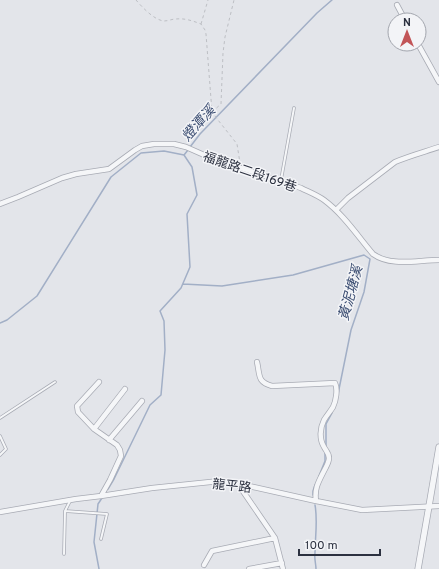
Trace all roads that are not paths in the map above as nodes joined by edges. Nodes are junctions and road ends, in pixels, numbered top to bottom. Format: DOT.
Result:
graph roads {
  1 [pos="397,5"];
  2 [pos="401,12"];
  3 [pos="422,52"];
  4 [pos="439,82"];
  5 [pos="294,108"];
  6 [pos="439,147"];
  7 [pos="281,181"];
  8 [pos="0,204"];
  9 [pos="336,210"];
  10 [pos="439,260"];
  11 [pos="257,362"];
  12 [pos="55,382"];
  13 [pos="98,382"];
  14 [pos="125,389"];
  15 [pos="142,401"];
  16 [pos="0,418"];
  17 [pos="94,429"];
  18 [pos="0,436"];
  19 [pos="109,440"];
  20 [pos="439,447"];
  21 [pos="0,455"];
  22 [pos="238,484"];
  23 [pos="101,496"];
  24 [pos="70,500"];
  25 [pos="316,501"];
  26 [pos="429,506"];
  27 [pos="439,506"];
  28 [pos="65,511"];
  29 [pos="0,512"];
  30 [pos="275,538"];
  31 [pos="102,539"];
  32 [pos="64,554"];
  33 [pos="282,564"];
  34 [pos="204,565"];
  35 [pos="249,569"];
  36 [pos="283,569"];
  37 [pos="418,569"];
  1 -- 2 [label="street"];
  3 -- 4 [label="street"];
  5 -- 7 [label="lane"];
  6 -- 9 [label="street"];
  7 -- 8 [label="street, 福龍路二段169巷"];
  7 -- 9 [label="street, 福龍路二段169巷"];
  9 -- 10 [label="street, 福龍路二段169巷"];
  11 -- 25 [label="street"];
  12 -- 16 [label="lane"];
  13 -- 17 [label="street"];
  14 -- 17 [label="street"];
  15 -- 19 [label="street"];
  17 -- 19 [label="street"];
  18 -- 21 [label="lane"];
  19 -- 23 [label="street"];
  20 -- 26 [label="street"];
  22 -- 23 [label="street, 龍平路"];
  22 -- 25 [label="street, 龍平路"];
  22 -- 30 [label="street"];
  23 -- 24 [label="street, 龍平路"];
  24 -- 28 [label="lane"];
  24 -- 29 [label="street, 龍平路"];
  25 -- 26 [label="street, 龍平路"];
  26 -- 27 [label="street, 龍平路"];
  26 -- 37 [label="street"];
  28 -- 31 [label="lane"];
  28 -- 32 [label="lane"];
  30 -- 33 [label="street"];
  30 -- 34 [label="street"];
  33 -- 35 [label="street"];
  33 -- 36 [label="street"];
}
